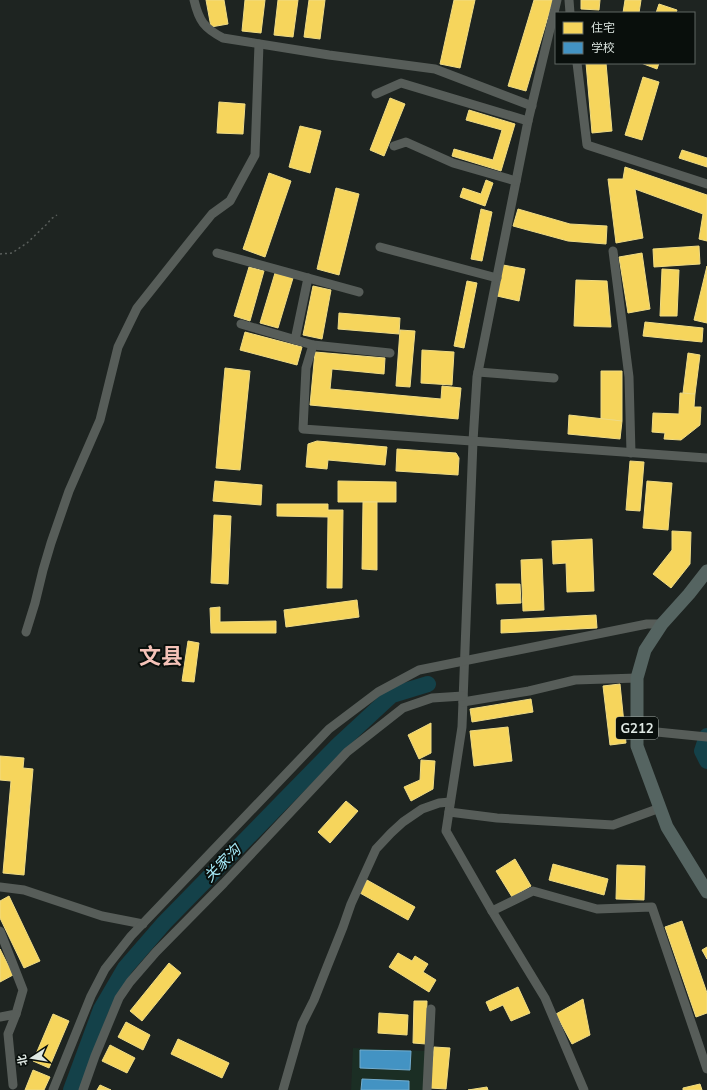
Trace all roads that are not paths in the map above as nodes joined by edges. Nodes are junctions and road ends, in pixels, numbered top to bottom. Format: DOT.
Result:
graph roads {
  1 [pos="194,0"];
  2 [pos="557,0"];
  3 [pos="569,0"];
  4 [pos="570,12"];
  5 [pos="259,44"];
  6 [pos="577,64"];
  7 [pos="376,94"];
  8 [pos="532,106"];
  9 [pos="528,121"];
  10 [pos="394,146"];
  11 [pos="516,180"];
  12 [pos="707,184"];
  13 [pos="380,247"];
  14 [pos="613,250"];
  15 [pos="217,253"];
  16 [pos="308,278"];
  17 [pos="497,278"];
  18 [pos="359,292"];
  19 [pos="241,324"];
  20 [pos="295,340"];
  21 [pos="313,345"];
  22 [pos="390,353"];
  23 [pos="478,372"];
  24 [pos="554,378"];
  25 [pos="473,441"];
  26 [pos="631,453"];
  27 [pos="707,458"];
  28 [pos="707,571"];
  29 [pos="662,624"];
  30 [pos="26,632"];
  31 [pos="464,660"];
  32 [pos="636,678"];
  33 [pos="463,699"];
  34 [pos="642,731"];
  35 [pos="707,737"];
  36 [pos="450,802"];
  37 [pos="660,808"];
  38 [pos="449,812"];
  39 [pos="0,887"];
  40 [pos="707,892"];
  41 [pos="492,911"];
  42 [pos="143,924"];
  43 [pos="0,931"];
  44 [pos="431,1009"];
  45 [pos="16,1014"];
  46 [pos="0,1017"];
  47 [pos="707,1069"];
  48 [pos="13,1084"];
  49 [pos="53,1090"];
  50 [pos="83,1090"];
  51 [pos="283,1090"];
  52 [pos="427,1090"];
  53 [pos="583,1090"];
  1 -- 5 [label="street"];
  2 -- 8 [label="street"];
  3 -- 4 [label="street"];
  5 -- 8 [label="street"];
  5 -- 30 [label="street"];
  6 -- 12 [label="street"];
  7 -- 9 [label="street"];
  8 -- 9 [label="street"];
  9 -- 11 [label="street"];
  10 -- 11 [label="street"];
  11 -- 17 [label="street"];
  13 -- 17 [label="street"];
  14 -- 26 [label="street"];
  15 -- 16 [label="street"];
  16 -- 18 [label="street"];
  16 -- 20 [label="street"];
  17 -- 23 [label="street"];
  19 -- 20 [label="street"];
  20 -- 21 [label="street"];
  21 -- 22 [label="street"];
  21 -- 25 [label="street"];
  23 -- 24 [label="street"];
  23 -- 25 [label="street"];
  25 -- 26 [label="street"];
  25 -- 31 [label="street"];
  26 -- 27 [label="street"];
  28 -- 29 [label="highway, G212"];
  29 -- 31 [label="street"];
  29 -- 32 [label="highway, G212"];
  31 -- 33 [label="street"];
  31 -- 42 [label="street"];
  32 -- 33 [label="street"];
  32 -- 34 [label="highway, G212"];
  33 -- 36 [label="street"];
  33 -- 50 [label="street"];
  34 -- 35 [label="street"];
  34 -- 37 [label="highway, G212"];
  36 -- 38 [label="street"];
  36 -- 51 [label="street"];
  37 -- 38 [label="street"];
  37 -- 40 [label="highway, G212"];
  38 -- 41 [label="street"];
  39 -- 42 [label="street"];
  41 -- 47 [label="street"];
  41 -- 53 [label="street"];
  42 -- 49 [label="street"];
  43 -- 45 [label="street"];
  44 -- 52 [label="street"];
  45 -- 46 [label="street"];
  45 -- 48 [label="street"];
}
